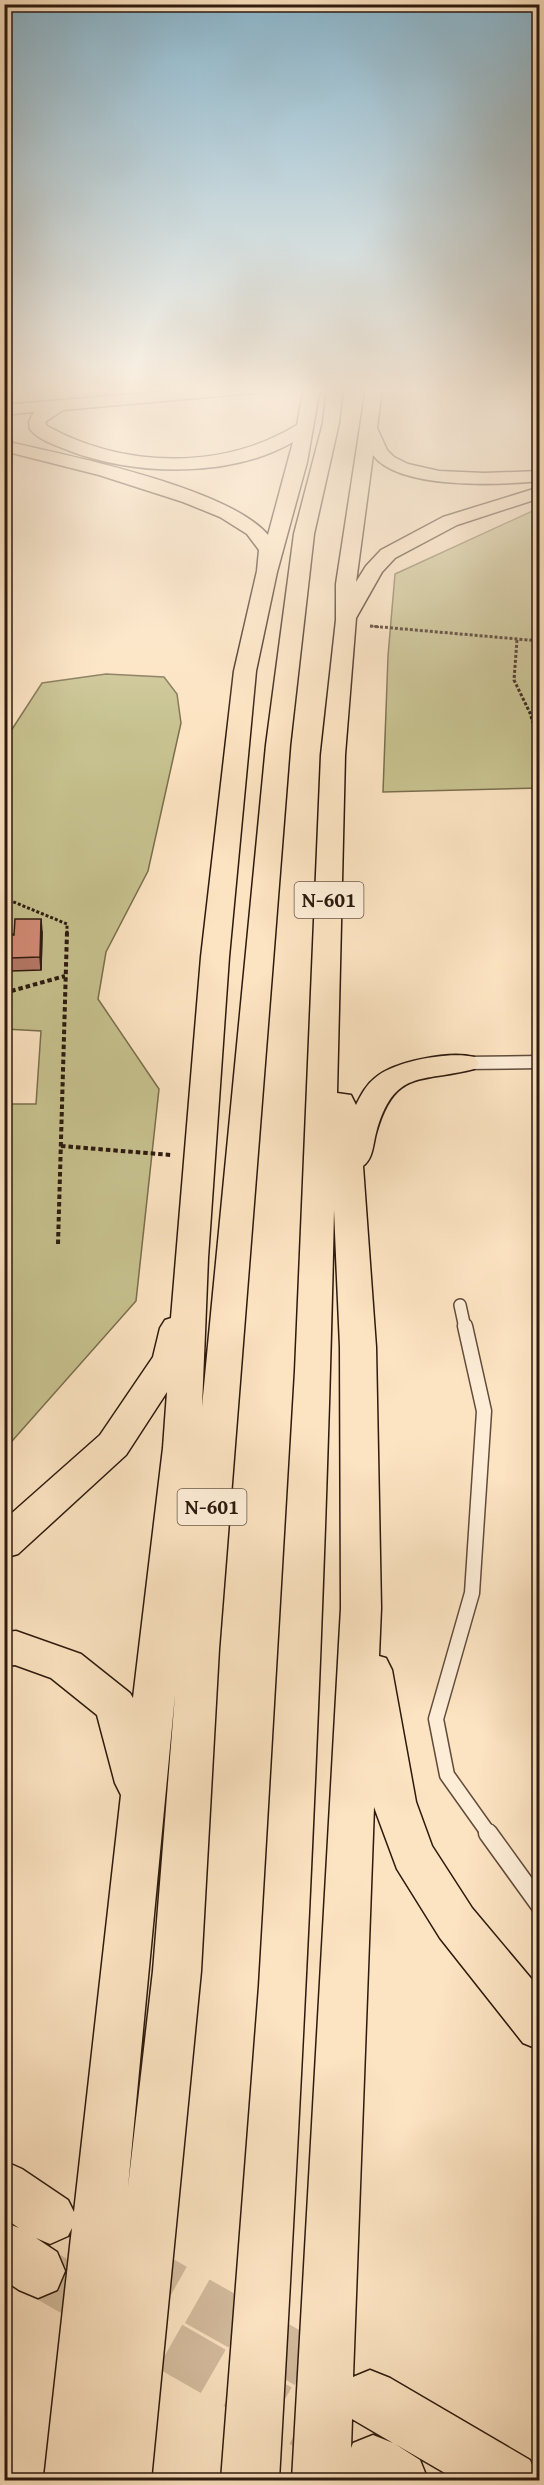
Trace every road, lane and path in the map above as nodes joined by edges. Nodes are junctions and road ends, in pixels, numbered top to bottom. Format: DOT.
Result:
graph roads {
  1 [pos="204,504"];
  2 [pos="286,504"];
  3 [pos="311,504"];
  4 [pos="358,504"];
  5 [pos="502,504"];
  6 [pos="304,534"];
  7 [pos="267,572"];
  8 [pos="346,622"];
  9 [pos="517,640"];
  10 [pos="540,641"];
  11 [pos="240,735"];
  12 [pos="540,777"];
  13 [pos="4,898"];
  14 [pos="65,976"];
  15 [pos="4,993"];
  16 [pos="325,1044"];
  17 [pos="540,1062"];
  18 [pos="464,1063"];
  19 [pos="61,1146"];
  20 [pos="199,1158"];
  21 [pos="349,1181"];
  22 [pos="58,1244"];
  23 [pos="191,1258"];
  24 [pos="460,1305"];
  25 [pos="4,1543"];
  26 [pos="361,1608"];
  27 [pos="4,1649"];
  28 [pos="141,1801"];
  29 [pos="540,1905"];
  30 [pos="540,2026"];
  31 [pos="4,2187"];
  32 [pos="50,2218"];
  33 [pos="370,2398"];
  34 [pos="72,2481"];
  35 [pos="122,2481"];
  36 [pos="250,2481"];
  37 [pos="321,2481"];
  38 [pos="510,2481"];
  1 -- 7 [label="highway"];
  2 -- 7 [label="highway"];
  3 -- 6 [label="highway, N-601"];
  4 -- 8 [label="highway, N-601"];
  5 -- 8 [label="highway"];
  6 -- 11 [label="highway"];
  6 -- 35 [label="highway, N-601"];
  7 -- 11 [label="highway"];
  8 -- 9 [label="path"];
  8 -- 16 [label="highway, N-601"];
  9 -- 10 [label="path"];
  9 -- 12 [label="path"];
  11 -- 20 [label="highway"];
  13 -- 14 [label="path"];
  14 -- 15 [label="path"];
  14 -- 19 [label="path"];
  16 -- 21 [label="highway"];
  16 -- 36 [label="highway, N-601"];
  17 -- 18 [label="street"];
  18 -- 21 [label="highway"];
  19 -- 20 [label="path"];
  19 -- 22 [label="path"];
  20 -- 23 [label="highway"];
  21 -- 26 [label="highway"];
  23 -- 25 [label="highway"];
  23 -- 28 [label="highway"];
  24 -- 29 [label="lane"];
  26 -- 30 [label="highway"];
  26 -- 37 [label="highway"];
  27 -- 28 [label="highway"];
  28 -- 34 [label="highway"];
  31 -- 32 [label="highway"];
  33 -- 38 [label="highway"];
}
